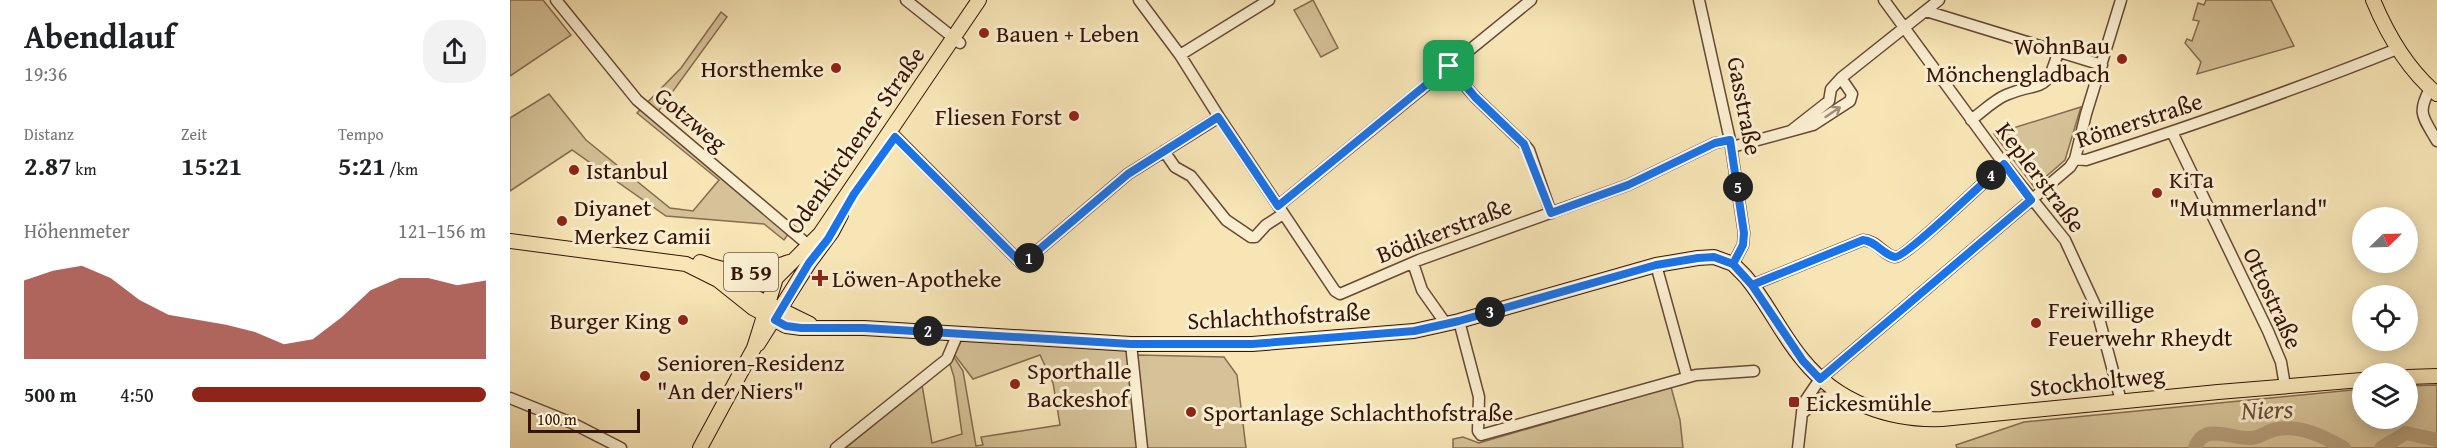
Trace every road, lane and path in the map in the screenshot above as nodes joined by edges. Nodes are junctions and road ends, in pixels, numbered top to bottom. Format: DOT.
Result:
graph roads {
  1 [pos="556,0"];
  2 [pos="906,0"];
  3 [pos="979,0"];
  4 [pos="988,0"];
  5 [pos="1139,0"];
  6 [pos="1269,0"];
  7 [pos="1531,0"];
  8 [pos="1699,0"];
  9 [pos="1884,0"];
  10 [pos="1939,0"];
  11 [pos="2121,0"];
  12 [pos="2373,0"];
  13 [pos="1926,11"];
  14 [pos="1904,27"];
  15 [pos="957,40"];
  16 [pos="2397,49"];
  17 [pos="2058,52"];
  18 [pos="1180,55"];
  19 [pos="2102,65"];
  20 [pos="1449,66"];
  21 [pos="1841,78"];
  22 [pos="2434,92"];
  23 [pos="1218,117"];
  24 [pos="1971,120"];
  25 [pos="1792,130"];
  26 [pos="2172,132"];
  27 [pos="892,134"];
  28 [pos="2437,141"];
  29 [pos="1731,144"];
  30 [pos="1164,151"];
  31 [pos="2075,159"];
  32 [pos="2004,164"];
  33 [pos="2031,200"];
  34 [pos="1280,210"];
  35 [pos="1551,213"];
  36 [pos="510,232"];
  37 [pos="510,241"];
  38 [pos="814,249"];
  39 [pos="796,259"];
  40 [pos="1413,263"];
  41 [pos="705,264"];
  42 [pos="1733,264"];
  43 [pos="1656,265"];
  44 [pos="1752,285"];
  45 [pos="772,312"];
  46 [pos="1452,322"];
  47 [pos="958,333"];
  48 [pos="1131,344"];
  49 [pos="1754,371"];
  50 [pos="2437,376"];
  51 [pos="1687,377"];
  52 [pos="2418,377"];
  53 [pos="1820,379"];
  54 [pos="2352,381"];
  55 [pos="2285,386"];
  56 [pos="1841,395"];
  57 [pos="510,398"];
  58 [pos="2121,401"];
  59 [pos="1802,414"];
  60 [pos="621,448"];
  61 [pos="700,448"];
  62 [pos="836,448"];
  63 [pos="1142,448"];
  64 [pos="1798,448"];
  1 -- 38 [label="street, Gotzweg"];
  2 -- 15 [label="street"];
  3 -- 15 [label="main road, Odenkirchener Straße / B 59"];
  4 -- 15 [label="main road, Odenkirchener Straße / B 59"];
  5 -- 18 [label="street"];
  6 -- 18 [label="street"];
  7 -- 20 [label="street"];
  8 -- 29 [label="street, Gasstraße"];
  9 -- 14 [label="street, Keplerstraße"];
  10 -- 13 [label="street"];
  11 -- 19 [label="street"];
  12 -- 16 [label="main road"];
  13 -- 14 [label="street"];
  13 -- 17 [label="street"];
  14 -- 21 [label="street"];
  14 -- 24 [label="street, Keplerstraße"];
  15 -- 27 [label="main road, Odenkirchener Straße / B 59"];
  16 -- 22 [label="main road"];
  16 -- 26 [label="street, Römerstraße"];
  17 -- 19 [label="street"];
  17 -- 24 [label="street"];
  18 -- 23 [label="street"];
  19 -- 31 [label="street"];
  20 -- 34 [label="street"];
  20 -- 35 [label="street"];
  21 -- 25 [label="street"];
  25 -- 21 [label="street, Bödikerstraße, one-way"];
  22 -- 28 [label="street"];
  23 -- 30 [label="street"];
  23 -- 34 [label="street"];
  24 -- 32 [label="street, Keplerstraße"];
  25 -- 29 [label="street, Bödikerstraße"];
  26 -- 31 [label="street, Römerstraße"];
  26 -- 55 [label="street, Ottostraße"];
  27 -- 30 [label="street"];
  27 -- 38 [label="main road, Odenkirchener Straße / B 59"];
  29 -- 35 [label="street, Bödikerstraße"];
  29 -- 42 [label="street, Gasstraße"];
  30 -- 34 [label="street"];
  31 -- 33 [label="street, Römerstraße"];
  32 -- 33 [label="street, Keplerstraße"];
  32 -- 44 [label="street"];
  33 -- 53 [label="street, Römerstraße"];
  33 -- 58 [label="street, Keplerstraße"];
  34 -- 40 [label="street, Bödikerstraße"];
  35 -- 40 [label="street, Bödikerstraße"];
  36 -- 41 [label="main road, B 59"];
  37 -- 45 [label="main road, B 59"];
  38 -- 39 [label="main road, Odenkirchener Straße / B 59"];
  38 -- 45 [label="main road, Odenkirchener Straße / B 59"];
  39 -- 41 [label="main road, B 59"];
  39 -- 45 [label="main road, Odenkirchener Straße"];
  40 -- 46 [label="street"];
  41 -- 45 [label="main road, B 59"];
  42 -- 43 [label="main road, Schlachthofstraße"];
  42 -- 44 [label="main road"];
  43 -- 46 [label="main road, Schlachthofstraße"];
  43 -- 51 [label="street"];
  44 -- 53 [label="main road"];
  45 -- 47 [label="main road, Schlachthofstraße"];
  45 -- 61 [label="main road, B 59"];
  46 -- 48 [label="main road, Schlachthofstraße"];
  46 -- 51 [label="street"];
  47 -- 48 [label="main road, Schlachthofstraße"];
  47 -- 62 [label="street"];
  48 -- 63 [label="street"];
  49 -- 51 [label="street"];
  50 -- 52 [label="main road"];
  53 -- 56 [label="main road"];
  53 -- 59 [label="street, Römerstraße"];
  54 -- 55 [label="main road, Stockholtweg"];
  55 -- 58 [label="main road, Stockholtweg"];
  56 -- 58 [label="main road, Stockholtweg"];
  56 -- 59 [label="street"];
  57 -- 60 [label="street"];
  59 -- 64 [label="street, Römerstraße"];
}
